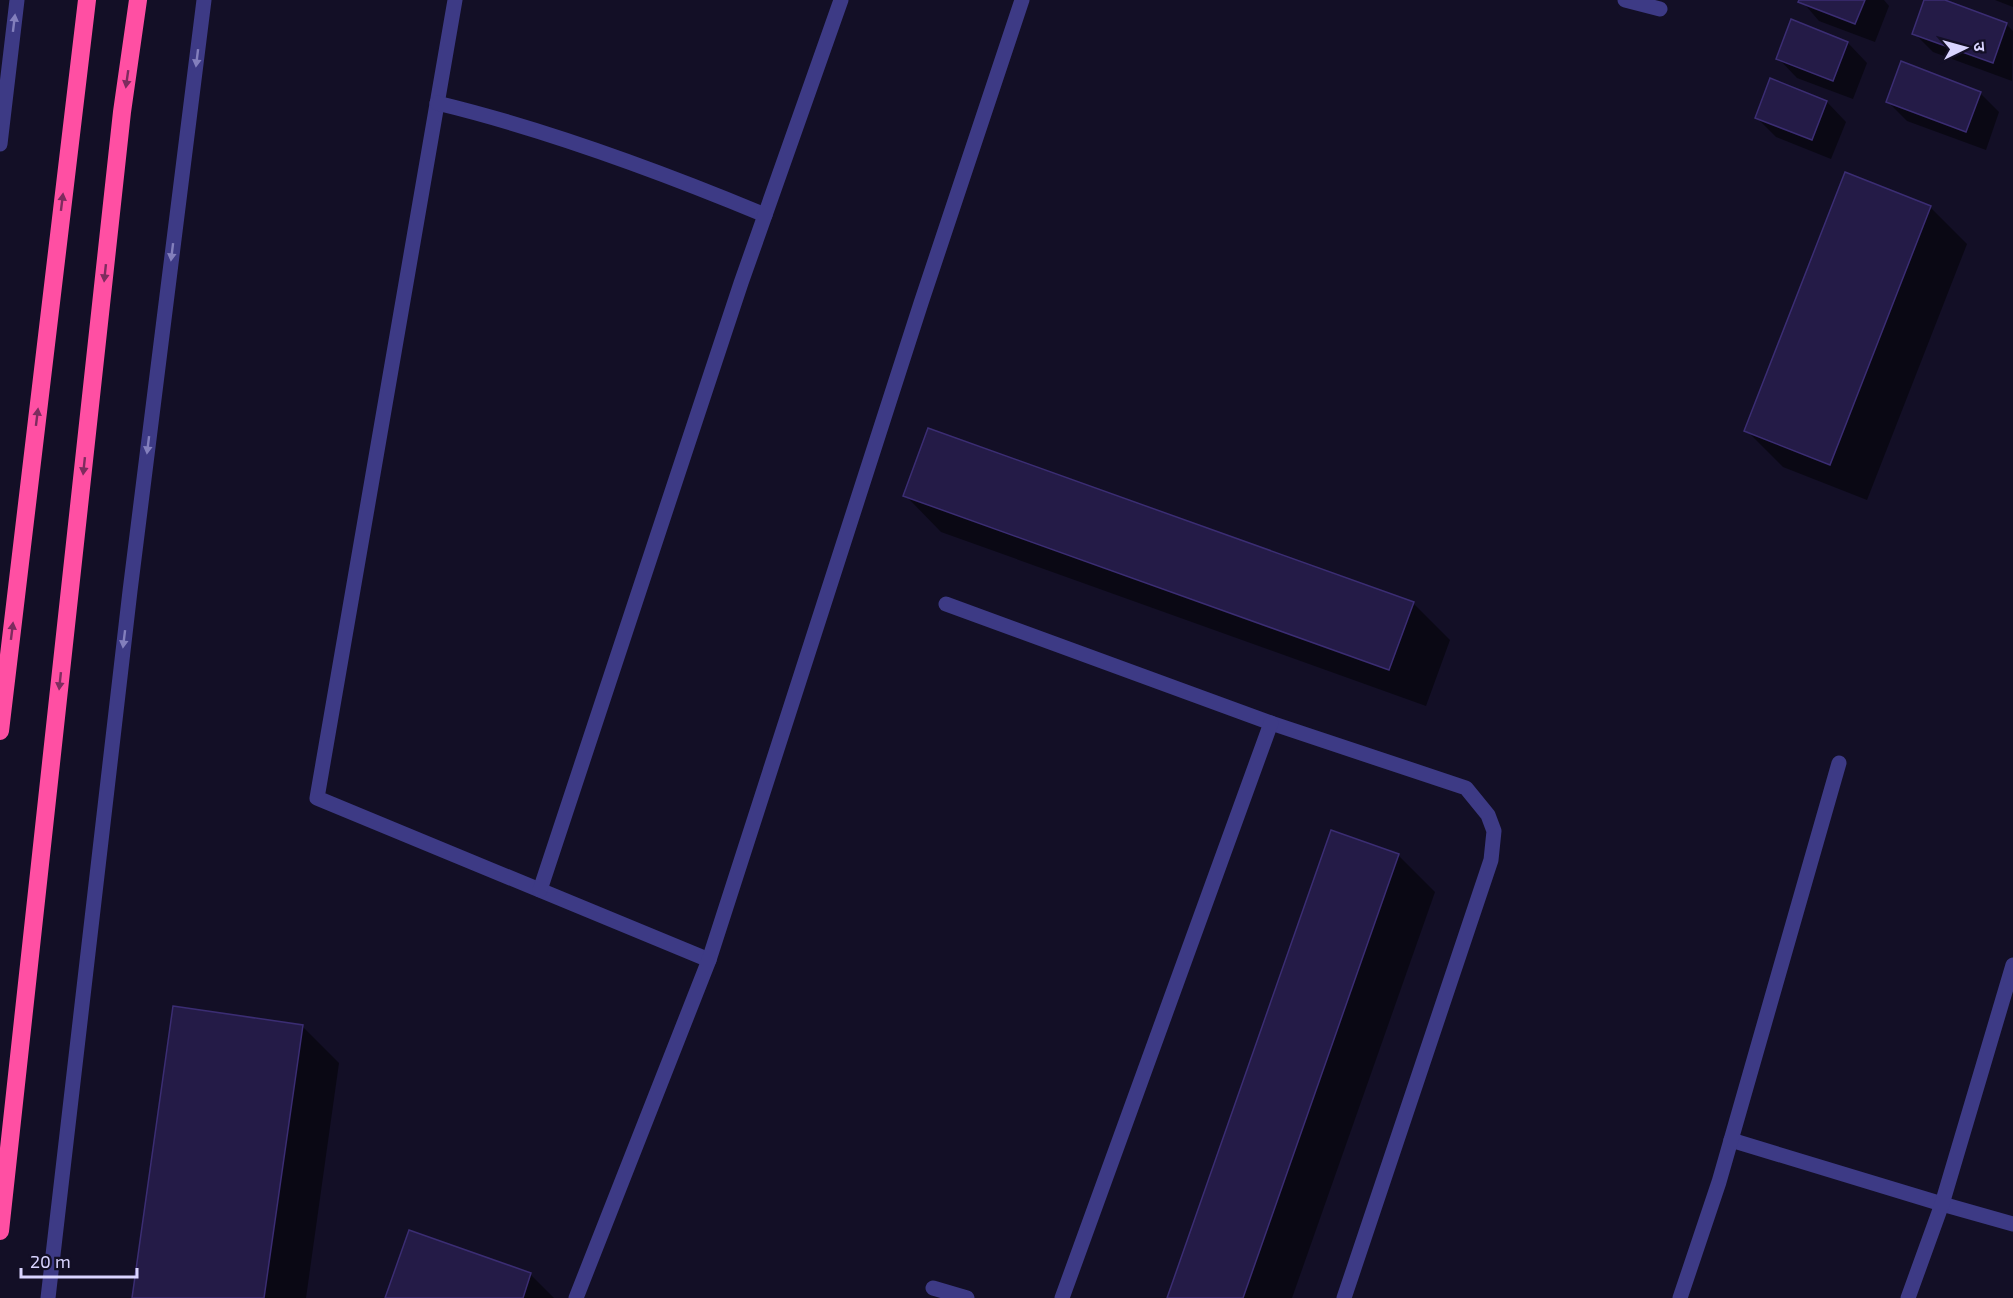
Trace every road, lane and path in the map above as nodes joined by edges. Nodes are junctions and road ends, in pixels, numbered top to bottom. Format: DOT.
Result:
graph roads {
  1 [pos="17,0"];
  2 [pos="87,0"];
  3 [pos="138,0"];
  4 [pos="204,0"];
  5 [pos="455,0"];
  6 [pos="841,0"];
  7 [pos="1022,0"];
  8 [pos="1625,0"];
  9 [pos="1660,9"];
  10 [pos="437,104"];
  11 [pos="0,144"];
  12 [pos="765,215"];
  13 [pos="946,604"];
  14 [pos="1271,723"];
  15 [pos="0,731"];
  16 [pos="1839,763"];
  17 [pos="540,890"];
  18 [pos="709,960"];
  19 [pos="2013,965"];
  20 [pos="1731,1140"];
  21 [pos="1942,1204"];
  22 [pos="2013,1224"];
  23 [pos="0,1232"];
  24 [pos="933,1288"];
  25 [pos="48,1298"];
  26 [pos="576,1298"];
  27 [pos="967,1298"];
  28 [pos="1062,1298"];
  29 [pos="1344,1298"];
  30 [pos="1680,1298"];
  31 [pos="1908,1298"];
  11 -- 1 [label="street, one-way"];
  15 -- 2 [label="highway, one-way"];
  3 -- 23 [label="highway, one-way"];
  4 -- 25 [label="street, one-way"];
  5 -- 10 [label="street"];
  6 -- 12 [label="street"];
  7 -- 18 [label="street"];
  8 -- 9 [label="street"];
  10 -- 12 [label="street"];
  10 -- 17 [label="street"];
  12 -- 17 [label="street"];
  13 -- 14 [label="street"];
  14 -- 28 [label="street"];
  14 -- 29 [label="street"];
  16 -- 20 [label="street"];
  17 -- 18 [label="street"];
  18 -- 26 [label="street"];
  19 -- 21 [label="street"];
  20 -- 21 [label="street"];
  20 -- 30 [label="street"];
  21 -- 22 [label="street"];
  21 -- 31 [label="street"];
  24 -- 27 [label="street"];
}
